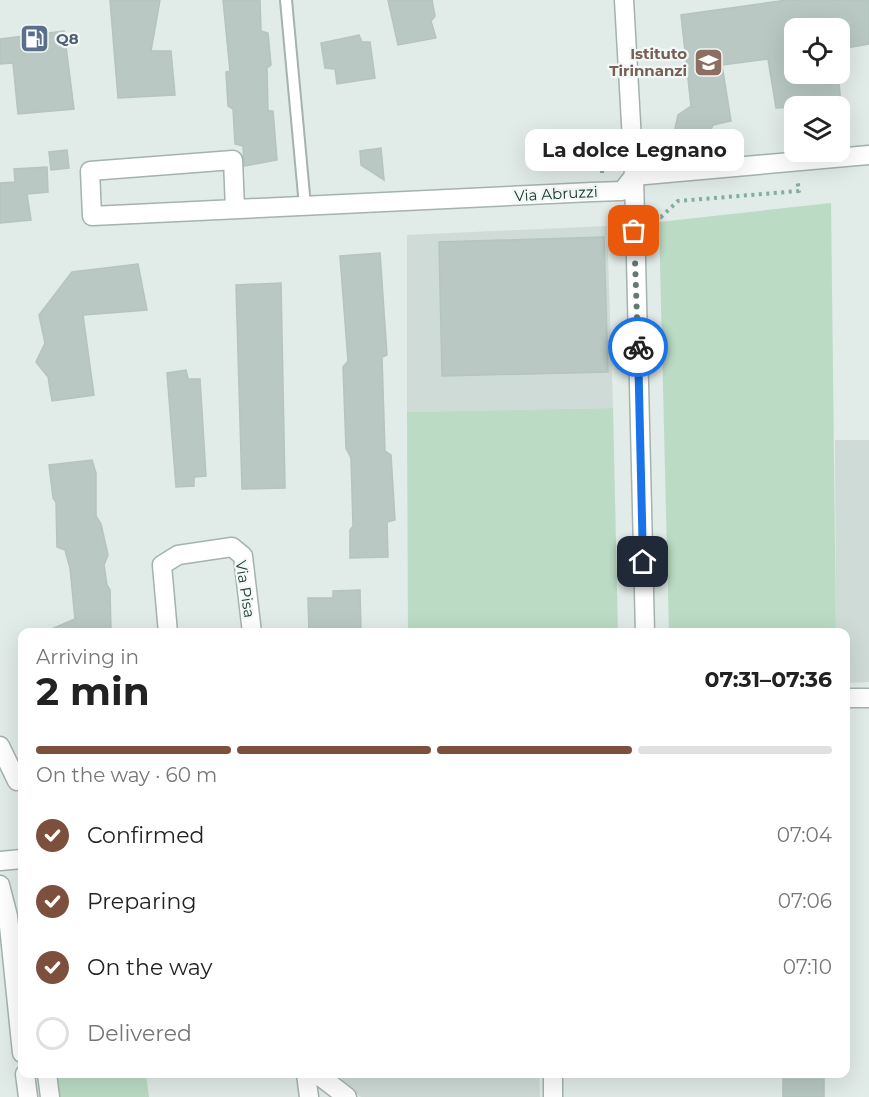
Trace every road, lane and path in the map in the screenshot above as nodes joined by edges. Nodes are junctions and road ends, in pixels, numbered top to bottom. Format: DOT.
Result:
graph roads {
  1 [pos="286,0"];
  2 [pos="624,0"];
  3 [pos="869,155"];
  4 [pos="634,176"];
  5 [pos="305,206"];
  6 [pos="235,209"];
  7 [pos="168,628"];
  8 [pos="251,628"];
  9 [pos="645,628"];
  10 [pos="850,698"];
  11 [pos="869,698"];
  12 [pos="0,746"];
  13 [pos="13,782"];
  14 [pos="18,859"];
  15 [pos="0,861"];
  16 [pos="0,885"];
  17 [pos="18,1014"];
  18 [pos="26,1078"];
  19 [pos="48,1078"];
  20 [pos="307,1078"];
  21 [pos="322,1078"];
  22 [pos="553,1078"];
  23 [pos="28,1097"];
  24 [pos="50,1097"];
  25 [pos="309,1097"];
  26 [pos="347,1097"];
  27 [pos="553,1097"];
  1 -- 5 [label="lane"];
  2 -- 4 [label="street"];
  3 -- 4 [label="street, Via Abruzzi"];
  4 -- 5 [label="street, Via Abruzzi"];
  4 -- 9 [label="street"];
  5 -- 6 [label="street, Via Abruzzi"];
  6 -- 6 [label="street, Via Abruzzi"];
  7 -- 8 [label="street, Via Pisa"];
  10 -- 11 [label="street"];
  12 -- 13 [label="street"];
  14 -- 15 [label="street"];
  16 -- 17 [label="street"];
  18 -- 23 [label="street"];
  19 -- 24 [label="street"];
  20 -- 25 [label="street"];
  21 -- 26 [label="street"];
  22 -- 27 [label="street"];
}
